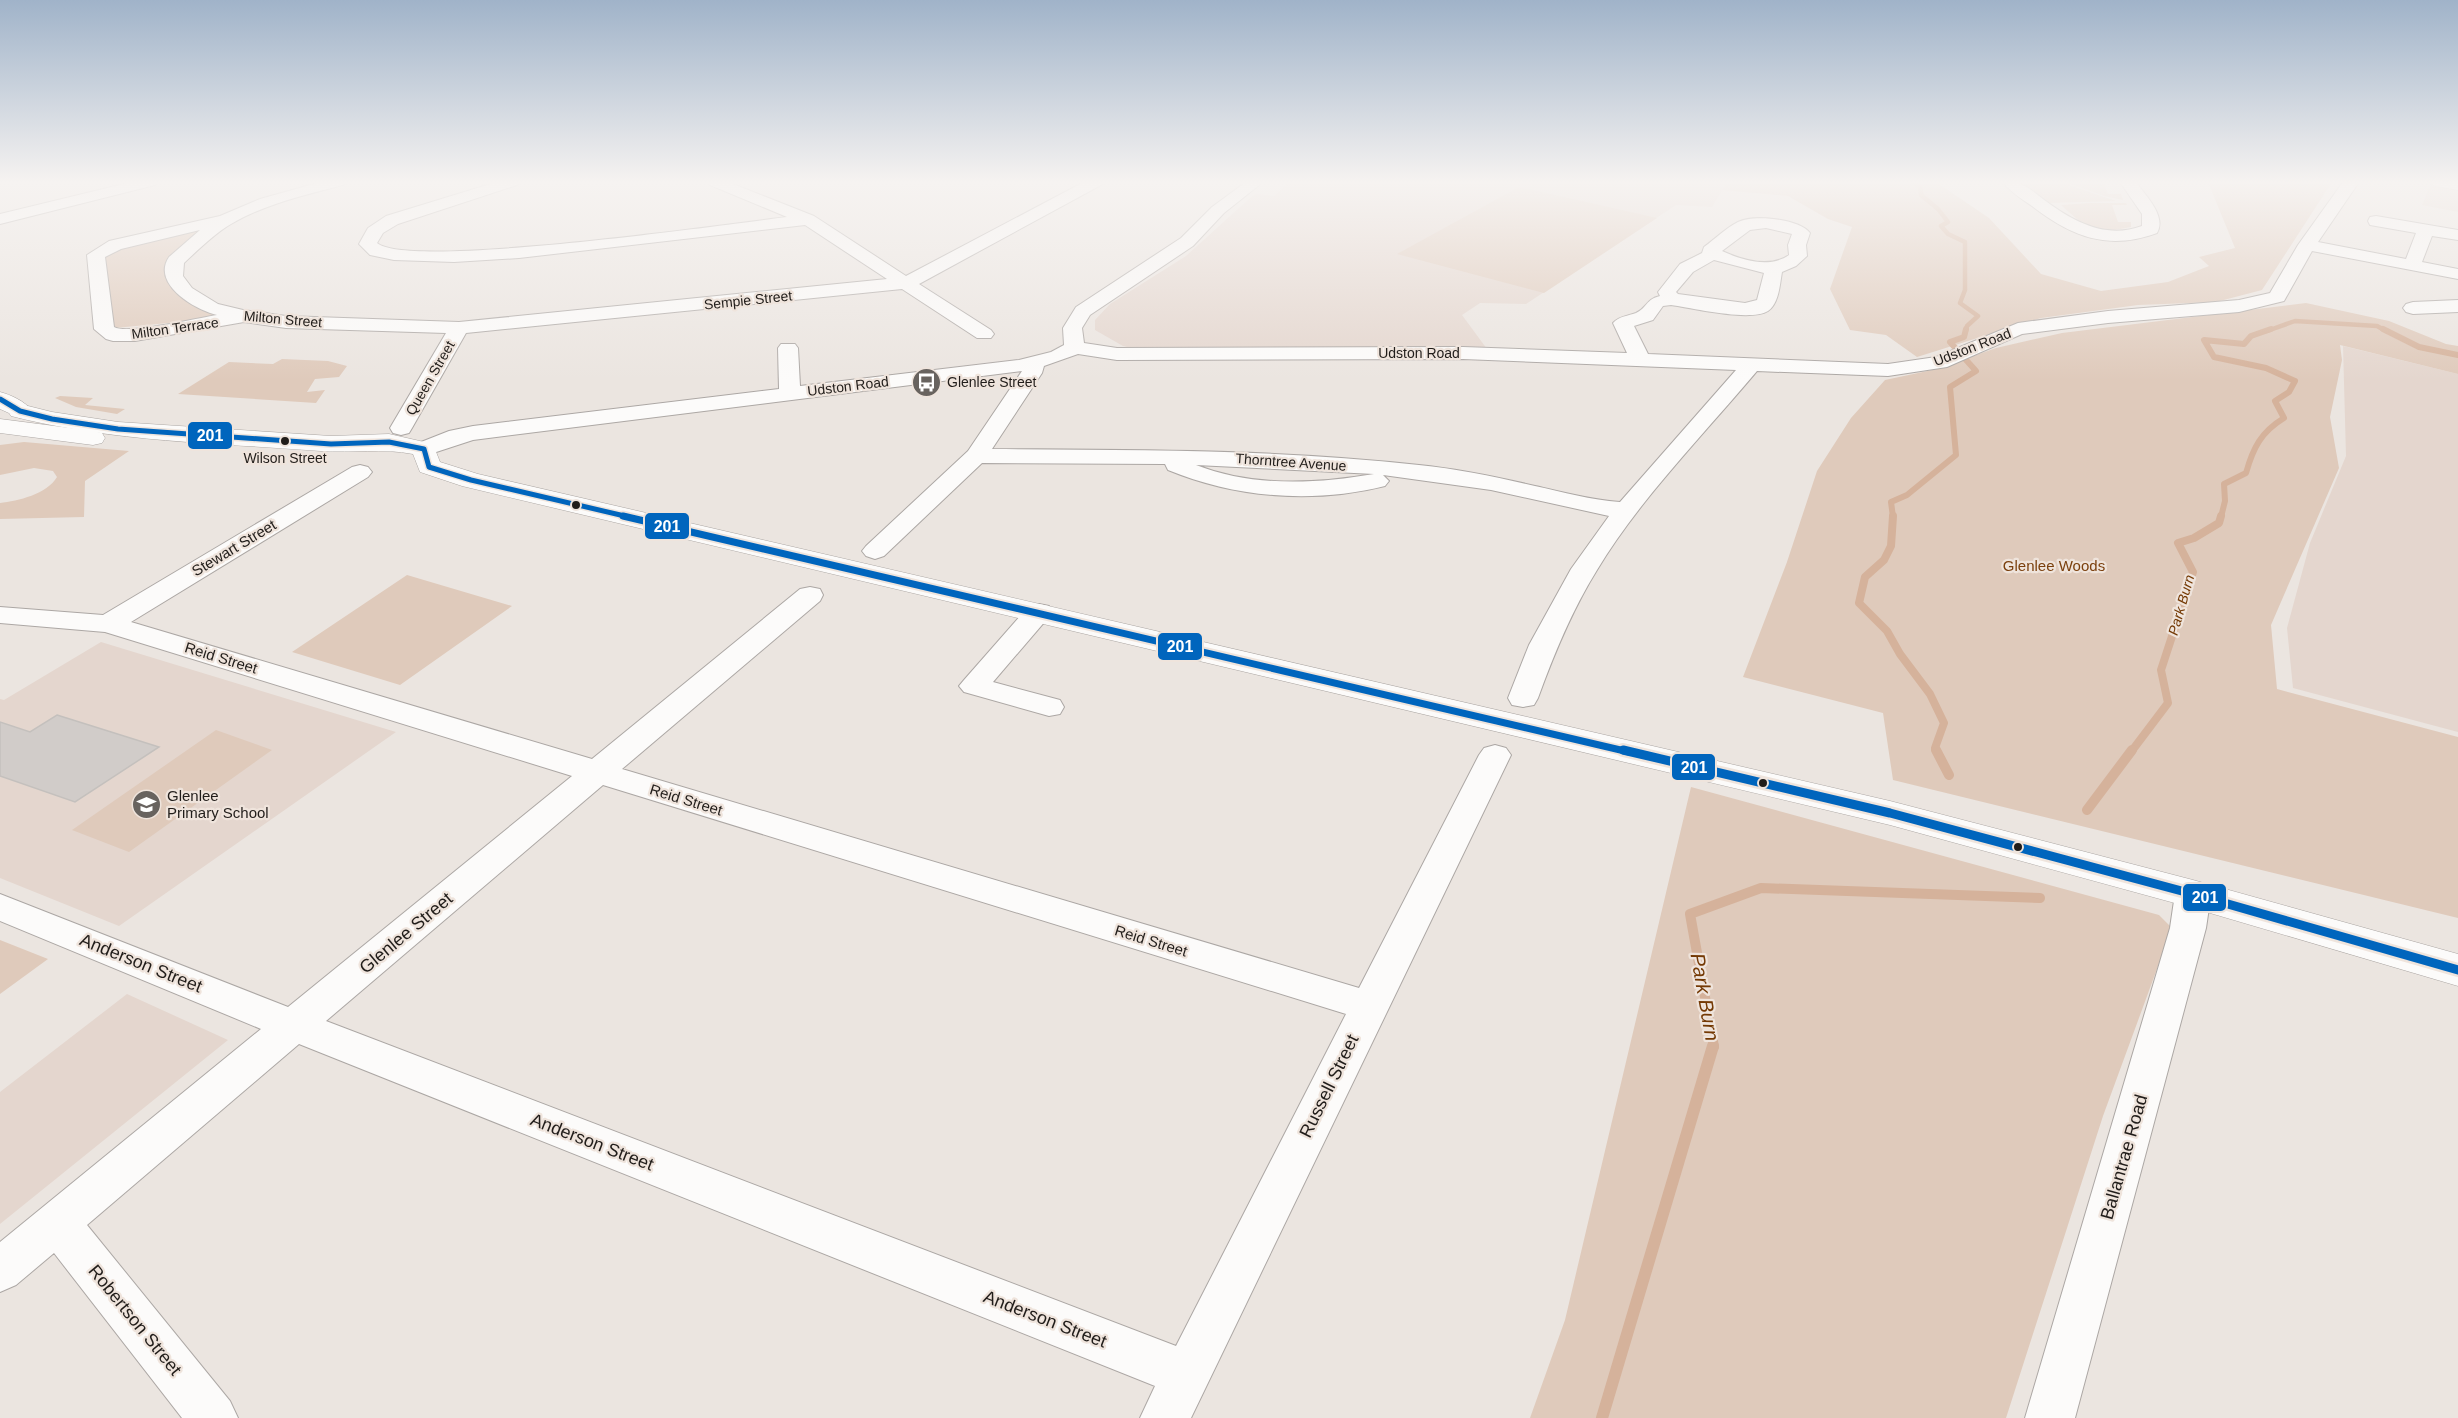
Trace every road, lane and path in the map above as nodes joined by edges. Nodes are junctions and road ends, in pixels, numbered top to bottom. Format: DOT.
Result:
graph roads {
  1 [pos="109,248"];
  2 [pos="189,248"];
  3 [pos="374,248"];
  4 [pos="561,248"];
  5 [pos="852,248"];
  6 [pos="971,248"];
  7 [pos="1178,248"];
  8 [pos="1714,248"];
  9 [pos="1797,248"];
  10 [pos="2305,248"];
  11 [pos="2326,248"];
  12 [pos="2419,248"];
  13 [pos="1714,255"];
  14 [pos="2413,263"];
  15 [pos="1774,268"];
  16 [pos="2458,274"];
  17 [pos="906,283"];
  18 [pos="1671,299"];
  19 [pos="2458,306"];
  20 [pos="2413,308"];
  21 [pos="243,316"];
  22 [pos="459,328"];
  23 [pos="984,334"];
  24 [pos="788,348"];
  25 [pos="1076,348"];
  26 [pos="1640,359"];
  27 [pos="1034,362"];
  28 [pos="1752,364"];
  29 [pos="790,394"];
  30 [pos="7,407"];
  31 [pos="0,426"];
  32 [pos="401,428"];
  33 [pos="0,438"];
  34 [pos="93,438"];
  35 [pos="424,449"];
  36 [pos="976,456"];
  37 [pos="360,472"];
  38 [pos="1626,510"];
  39 [pos="875,550"];
  40 [pos="810,595"];
  41 [pos="1039,612"];
  42 [pos="0,615"];
  43 [pos="108,624"];
  44 [pos="1523,698"];
  45 [pos="1049,707"];
  46 [pos="1495,755"];
  47 [pos="599,773"];
  48 [pos="2193,894"];
  49 [pos="0,907"];
  50 [pos="2458,970"];
  51 [pos="1368,1006"];
  52 [pos="295,1026"];
  53 [pos="57,1222"];
  54 [pos="0,1270"];
  55 [pos="1186,1374"];
  56 [pos="213,1418"];
  57 [pos="1165,1418"];
  58 [pos="2050,1418"];
  1 -- 21 [label="street, Milton Terrace"];
  2 -- 21 [label="street, Milton Street"];
  3 -- 4 [label="street"];
  5 -- 17 [label="street"];
  6 -- 17 [label="street, Sempie Street"];
  7 -- 25 [label="street"];
  8 -- 13 [label="street"];
  9 -- 15 [label="street"];
  10 -- 28 [label="street, Udston Road"];
  11 -- 14 [label="street"];
  12 -- 14 [label="street"];
  13 -- 15 [label="street"];
  13 -- 18 [label="street"];
  14 -- 16 [label="street"];
  15 -- 18 [label="street"];
  17 -- 22 [label="street, Sempie Street"];
  17 -- 23 [label="street"];
  18 -- 26 [label="street"];
  19 -- 20 [label="street"];
  21 -- 22 [label="street, Milton Street"];
  22 -- 32 [label="street, Queen Street"];
  24 -- 29 [label="street"];
  25 -- 26 [label="street, Udston Road"];
  25 -- 27 [label="street, Udston Road"];
  26 -- 28 [label="street, Udston Road"];
  27 -- 29 [label="street, Udston Road"];
  27 -- 36 [label="street"];
  28 -- 38 [label="street"];
  29 -- 35 [label="street, Udston Road"];
  30 -- 35 [label="main road"];
  31 -- 34 [label="main road"];
  33 -- 34 [label="main road"];
  34 -- 35 [label="main road"];
  35 -- 41 [label="main road"];
  36 -- 38 [label="street, Thorntree Avenue"];
  36 -- 39 [label="street"];
  37 -- 43 [label="street, Stewart Street"];
  38 -- 44 [label="street"];
  40 -- 47 [label="street, Glenlee Street"];
  41 -- 45 [label="street"];
  41 -- 48 [label="main road"];
  42 -- 43 [label="street, Reid Street"];
  43 -- 47 [label="street, Reid Street"];
  46 -- 51 [label="street, Russell Street"];
  47 -- 51 [label="street, Reid Street"];
  47 -- 52 [label="street, Glenlee Street"];
  48 -- 50 [label="main road"];
  48 -- 58 [label="street, Ballantrae Road"];
  49 -- 52 [label="street, Anderson Street"];
  51 -- 55 [label="street, Russell Street"];
  52 -- 53 [label="street, Glenlee Street"];
  52 -- 55 [label="street, Anderson Street"];
  53 -- 54 [label="street, Glenlee Street"];
  53 -- 56 [label="street, Robertson Street"];
  55 -- 57 [label="street, Russell Street"];
}
